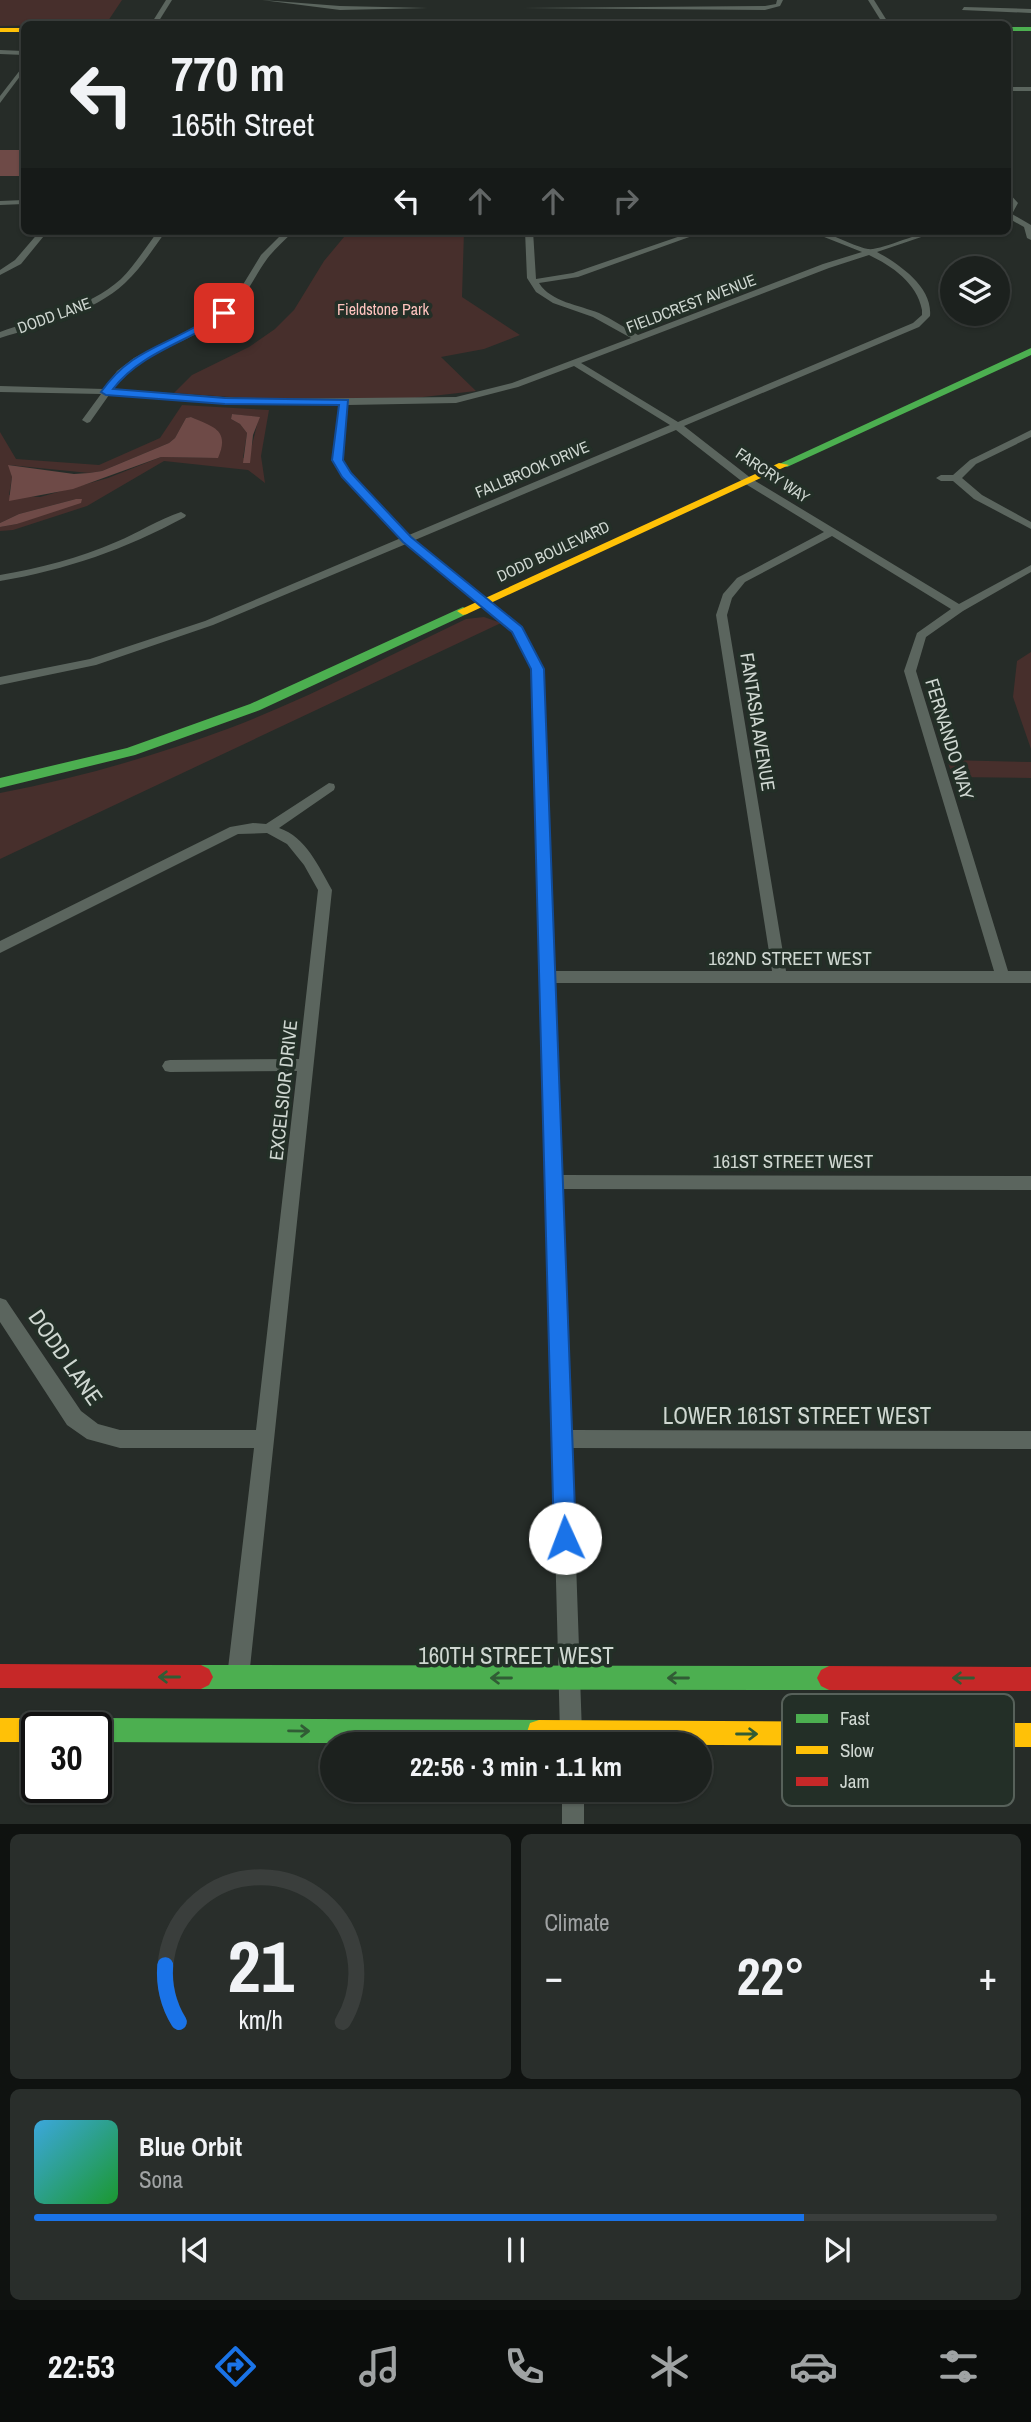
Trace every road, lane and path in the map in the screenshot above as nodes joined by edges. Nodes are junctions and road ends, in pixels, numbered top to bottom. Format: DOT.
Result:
graph roads {
  1 [pos="169,0"];
  2 [pos="265,0"];
  3 [pos="427,0"];
  4 [pos="524,0"];
  5 [pos="685,0"];
  6 [pos="780,0"];
  7 [pos="871,0"];
  8 [pos="284,1"];
  9 [pos="525,8"];
  10 [pos="687,8"];
  11 [pos="425,9"];
  12 [pos="964,9"];
  13 [pos="1031,11"];
  14 [pos="424,16"];
  15 [pos="525,16"];
  16 [pos="156,21"];
  17 [pos="884,21"];
  18 [pos="1011,29"];
  19 [pos="1031,29"];
  20 [pos="0,30"];
  21 [pos="21,30"];
  22 [pos="0,52"];
  23 [pos="21,52"];
  24 [pos="21,71"];
  25 [pos="11,85"];
  26 [pos="21,85"];
  27 [pos="1011,89"];
  28 [pos="1031,89"];
  29 [pos="0,101"];
  30 [pos="0,202"];
  31 [pos="21,202"];
  32 [pos="1011,216"];
  33 [pos="41,235"];
  34 [pos="159,235"];
  35 [pos="285,235"];
  36 [pos="529,235"];
  37 [pos="690,235"];
  38 [pos="823,235"];
  39 [pos="923,235"];
  40 [pos="1031,238"];
  41 [pos="868,253"];
  42 [pos="0,272"];
  43 [pos="533,282"];
  44 [pos="0,335"];
  45 [pos="638,338"];
  46 [pos="1031,351"];
  47 [pos="574,362"];
  48 [pos="0,389"];
  49 [pos="106,392"];
  50 [pos="344,402"];
  51 [pos="86,420"];
  52 [pos="676,425"];
  53 [pos="1031,433"];
  54 [pos="941,478"];
  55 [pos="956,478"];
  56 [pos="748,481"];
  57 [pos="181,515"];
  58 [pos="1031,526"];
  59 [pos="832,532"];
  60 [pos="407,539"];
  61 [pos="1031,568"];
  62 [pos="0,578"];
  63 [pos="484,602"];
  64 [pos="959,609"];
  65 [pos="0,681"];
  66 [pos="0,783"];
  67 [pos="329,787"];
  68 [pos="271,827"];
  69 [pos="0,947"];
  70 [pos="548,977"];
  71 [pos="1031,977"];
  72 [pos="780,978"];
  73 [pos="1003,978"];
  74 [pos="307,1065"];
  75 [pos="170,1066"];
  76 [pos="554,1182"];
  77 [pos="1031,1183"];
  78 [pos="0,1306"];
  79 [pos="264,1439"];
  80 [pos="562,1440"];
  81 [pos="1031,1440"];
  82 [pos="0,1676"];
  83 [pos="238,1677"];
  84 [pos="570,1678"];
  85 [pos="1031,1679"];
  86 [pos="0,1730"];
  87 [pos="21,1730"];
  88 [pos="112,1730"];
  89 [pos="571,1732"];
  90 [pos="320,1735"];
  91 [pos="712,1738"];
  92 [pos="782,1738"];
  93 [pos="573,1802"];
  94 [pos="573,1824"];
  1 -- 16 [label="street"];
  2 -- 8 [label="street"];
  3 -- 11 [label="street"];
  4 -- 9 [label="street"];
  5 -- 10 [label="street"];
  6 -- 10 [label="street"];
  7 -- 17 [label="street"];
  8 -- 11 [label="street"];
  9 -- 10 [label="street"];
  9 -- 15 [label="street"];
  11 -- 14 [label="street"];
  12 -- 13 [label="street"];
  18 -- 19 [label="street"];
  20 -- 21 [label="street"];
  22 -- 23 [label="street"];
  24 -- 25 [label="street"];
  25 -- 26 [label="street"];
  25 -- 29 [label="street"];
  27 -- 28 [label="street"];
  30 -- 31 [label="street"];
  32 -- 40 [label="street"];
  33 -- 42 [label="street"];
  34 -- 44 [label="street, DODD LANE"];
  35 -- 49 [label="street"];
  36 -- 43 [label="street"];
  37 -- 43 [label="street"];
  38 -- 41 [label="street, FALLBROOK DRIVE"];
  39 -- 41 [label="street, FIELDCREST AVENUE"];
  41 -- 45 [label="street, FIELDCREST AVENUE"];
  41 -- 52 [label="street, FALLBROOK DRIVE"];
  43 -- 45 [label="street"];
  45 -- 47 [label="street, FIELDCREST AVENUE"];
  46 -- 56 [label="street, DODD BOULEVARD"];
  47 -- 50 [label="street, FIELDCREST AVENUE"];
  47 -- 52 [label="street, FARCRY WAY"];
  48 -- 49 [label="street, FIELDCREST AVENUE"];
  49 -- 50 [label="street, FIELDCREST AVENUE"];
  49 -- 51 [label="street"];
  50 -- 60 [label="street"];
  52 -- 56 [label="street, FARCRY WAY"];
  52 -- 60 [label="street, FALLBROOK DRIVE"];
  53 -- 55 [label="street"];
  54 -- 55 [label="street"];
  55 -- 58 [label="street"];
  56 -- 59 [label="street, FARCRY WAY"];
  56 -- 63 [label="street, DODD BOULEVARD"];
  57 -- 62 [label="street"];
  59 -- 64 [label="street, FARCRY WAY"];
  59 -- 72 [label="street, FANTASIA AVENUE"];
  60 -- 63 [label="street"];
  60 -- 65 [label="street, FALLBROOK DRIVE"];
  61 -- 64 [label="street, FERNANDO WAY"];
  63 -- 66 [label="street, DODD BOULEVARD"];
  63 -- 70 [label="street"];
  64 -- 73 [label="street, FERNANDO WAY"];
  67 -- 68 [label="street"];
  68 -- 69 [label="street"];
  68 -- 74 [label="street, EXCELSIOR DRIVE"];
  70 -- 72 [label="street, 162ND STREET WEST"];
  70 -- 76 [label="street"];
  71 -- 73 [label="street, 162ND STREET WEST"];
  72 -- 73 [label="street, 162ND STREET WEST"];
  74 -- 75 [label="street"];
  74 -- 79 [label="street, EXCELSIOR DRIVE"];
  76 -- 77 [label="street, 161ST STREET WEST"];
  76 -- 80 [label="street"];
  78 -- 79 [label="street, DODD LANE"];
  79 -- 83 [label="street, EXCELSIOR DRIVE"];
  80 -- 81 [label="street, LOWER 161ST STREET WEST"];
  80 -- 84 [label="street"];
  83 -- 82 [label="street, 160TH STREET WEST, one-way"];
  84 -- 83 [label="street, 160TH STREET WEST, one-way"];
  85 -- 84 [label="street, 160TH STREET WEST, one-way"];
  84 -- 89 [label="street"];
  86 -- 87 [label="street"];
  88 -- 90 [label="street, one-way"];
  91 -- 92 [label="street, one-way"];
  93 -- 94 [label="street"];
}
